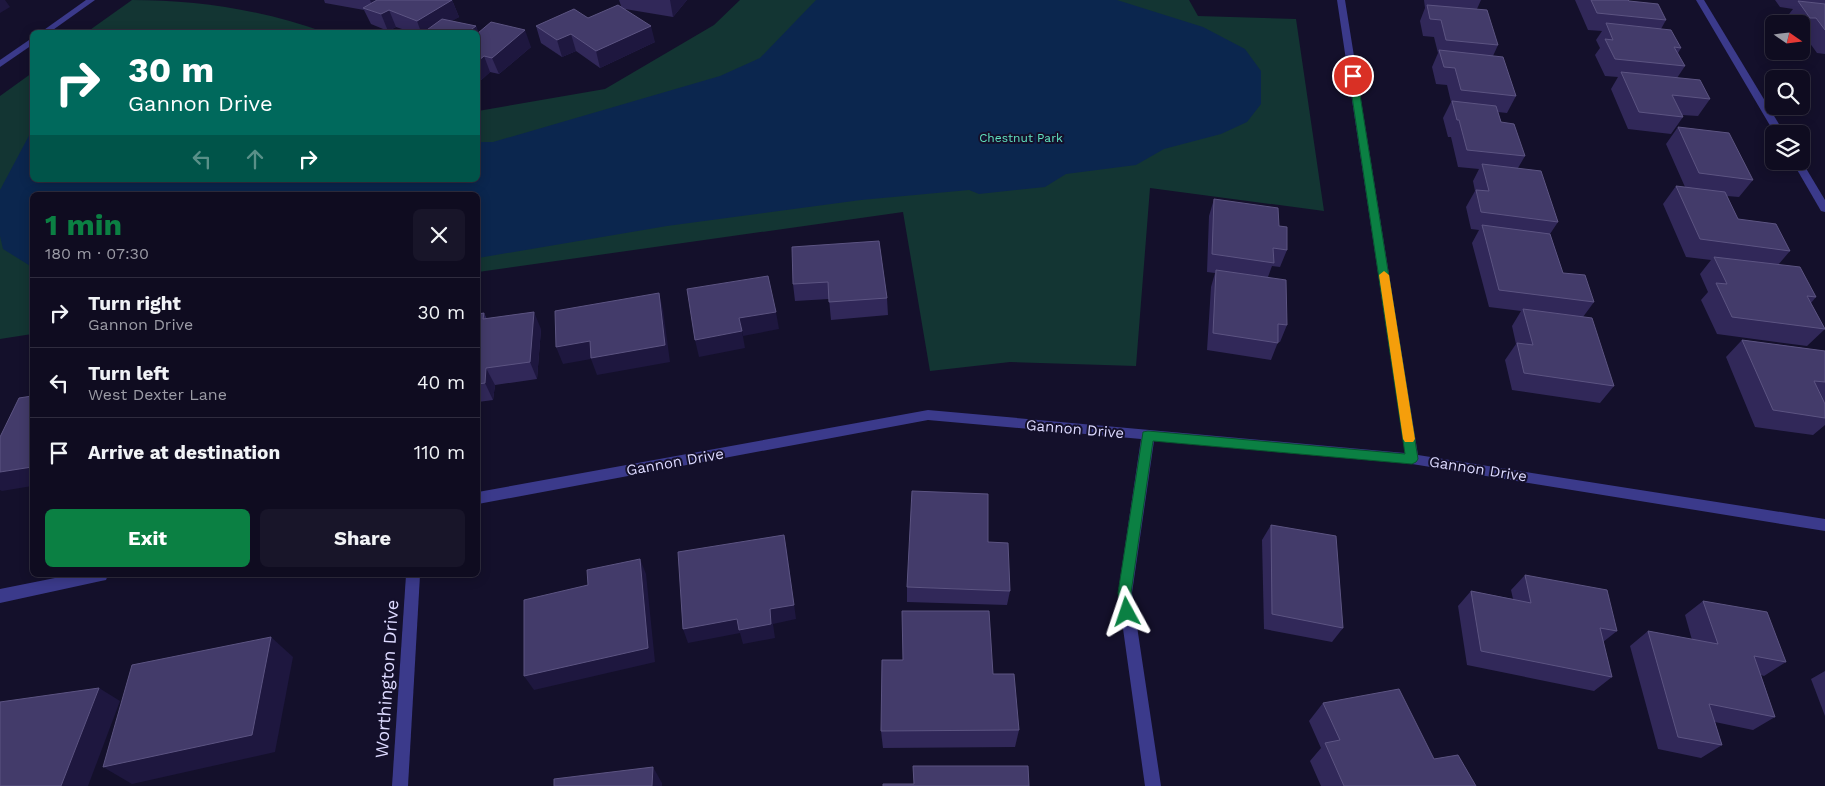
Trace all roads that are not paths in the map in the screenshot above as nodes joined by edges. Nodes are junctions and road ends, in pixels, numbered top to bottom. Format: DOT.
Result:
graph roads {
  1 [pos="91,0"];
  2 [pos="1342,0"];
  3 [pos="1700,0"];
  4 [pos="48,30"];
  5 [pos="30,42"];
  6 [pos="0,64"];
  7 [pos="1775,125"];
  8 [pos="1801,170"];
  9 [pos="1825,209"];
  10 [pos="1148,436"];
  11 [pos="1412,459"];
  12 [pos="480,498"];
  13 [pos="1825,524"];
  14 [pos="91,577"];
  15 [pos="414,577"];
  16 [pos="0,596"];
  17 [pos="400,786"];
  18 [pos="1153,786"];
  1 -- 4 [label="street"];
  2 -- 11 [label="street"];
  3 -- 7 [label="street"];
  5 -- 6 [label="street"];
  8 -- 9 [label="street"];
  10 -- 11 [label="street, Gannon Drive"];
  10 -- 12 [label="street, Gannon Drive"];
  10 -- 18 [label="street"];
  11 -- 13 [label="street, Gannon Drive"];
  14 -- 16 [label="street"];
  15 -- 17 [label="street, Worthington Drive"];
}
